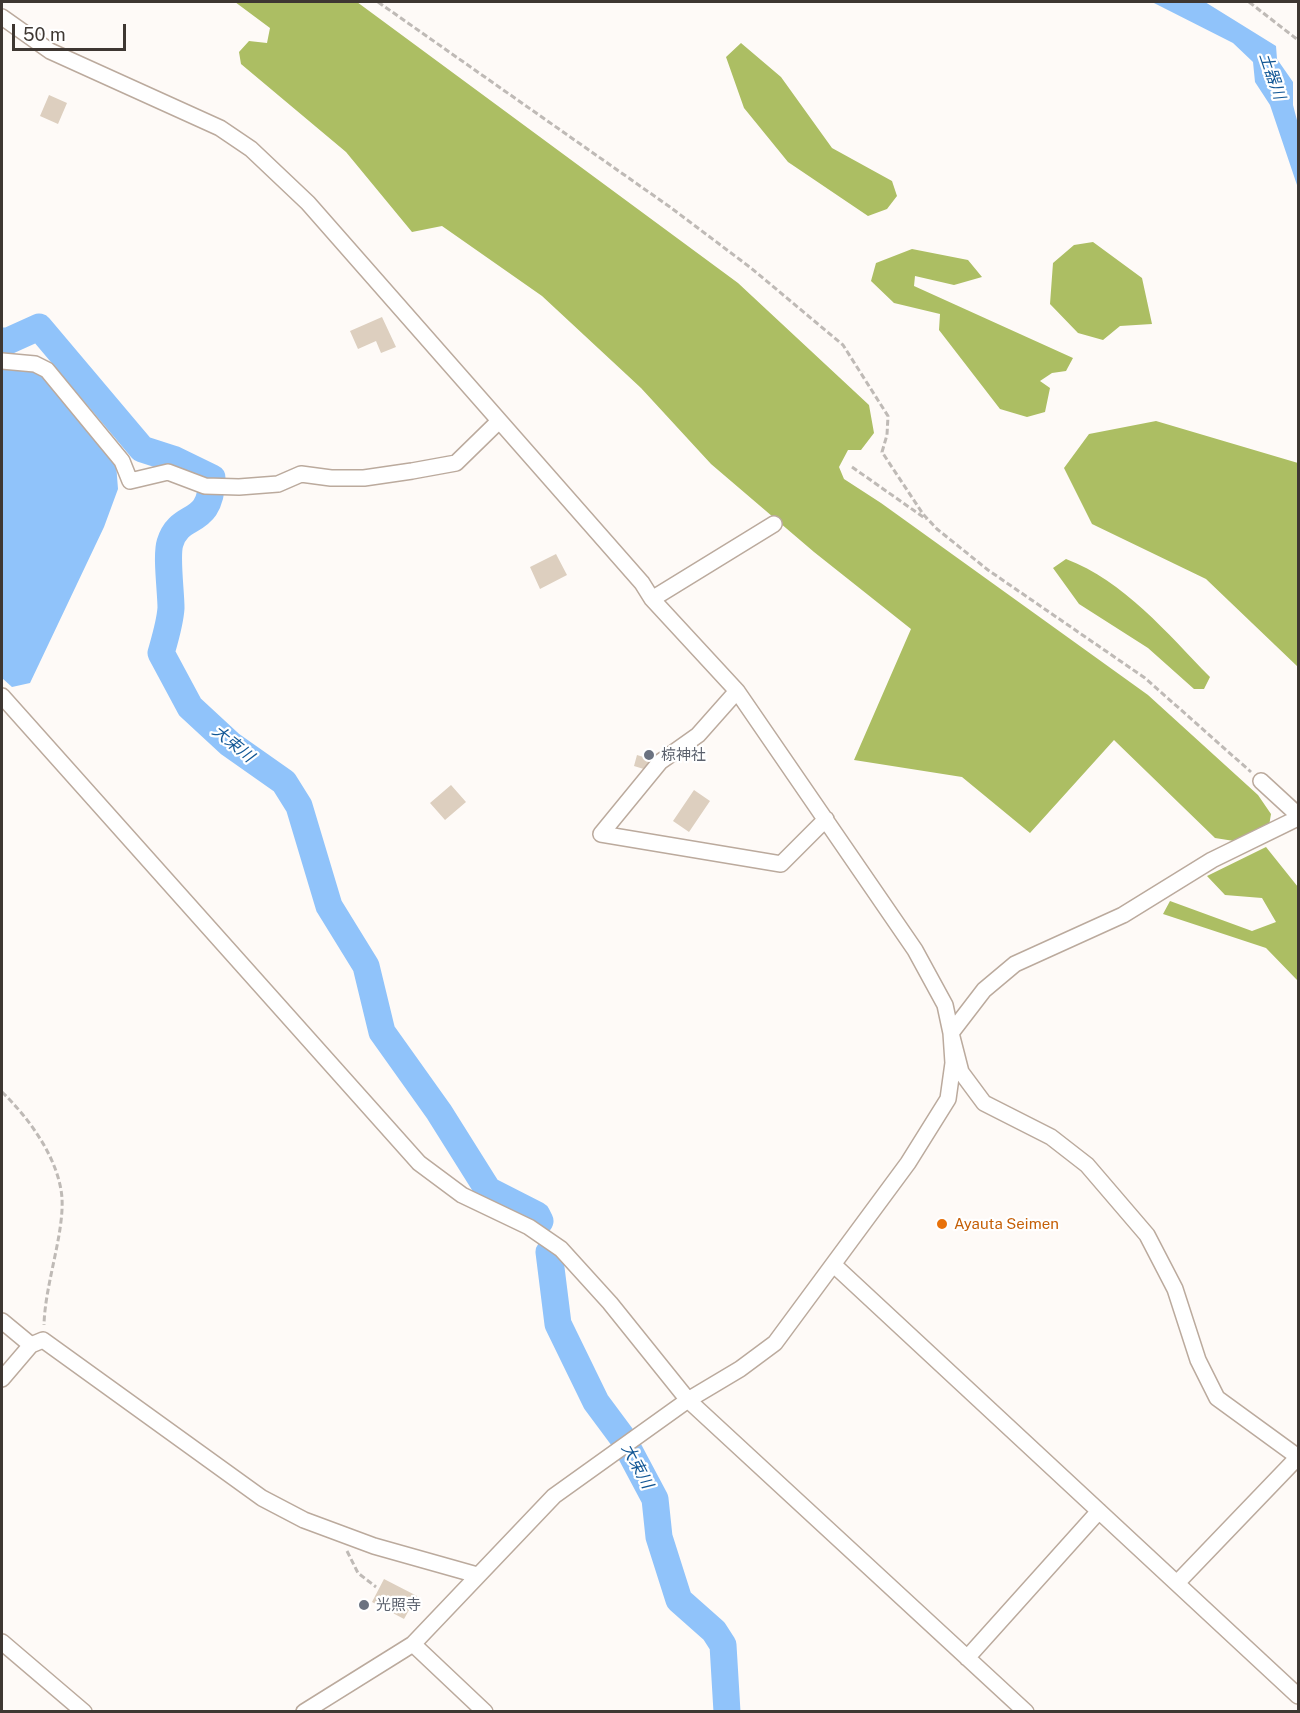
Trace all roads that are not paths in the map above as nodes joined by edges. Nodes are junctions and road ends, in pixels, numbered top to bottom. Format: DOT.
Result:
graph roads {
  1 [pos="2,17"];
  2 [pos="2,361"];
  3 [pos="498,422"];
  4 [pos="774,524"];
  5 [pos="652,599"];
  6 [pos="737,691"];
  7 [pos="2,696"];
  8 [pos="1261,781"];
  9 [pos="1299,816"];
  10 [pos="826,819"];
  11 [pos="951,1033"];
  12 [pos="834,1265"];
  13 [pos="2,1320"];
  14 [pos="37,1342"];
  15 [pos="2,1379"];
  16 [pos="687,1400"];
  17 [pos="1298,1457"];
  18 [pos="1099,1511"];
  19 [pos="477,1575"];
  20 [pos="1177,1583"];
  21 [pos="2,1642"];
  22 [pos="413,1644"];
  23 [pos="967,1658"];
  24 [pos="1299,1696"];
  25 [pos="84,1712"];
  26 [pos="304,1712"];
  27 [pos="486,1712"];
  28 [pos="1026,1712"];
  1 -- 3 [label="street"];
  2 -- 3 [label="street"];
  3 -- 5 [label="street"];
  4 -- 5 [label="street"];
  5 -- 6 [label="street"];
  6 -- 10 [label="street"];
  6 -- 10 [label="street"];
  7 -- 16 [label="street"];
  8 -- 9 [label="street"];
  9 -- 11 [label="street"];
  10 -- 11 [label="street"];
  11 -- 12 [label="street"];
  11 -- 17 [label="street"];
  12 -- 16 [label="street"];
  12 -- 18 [label="street"];
  13 -- 14 [label="street"];
  14 -- 15 [label="street"];
  14 -- 19 [label="street"];
  16 -- 19 [label="street"];
  16 -- 23 [label="street"];
  17 -- 20 [label="street"];
  18 -- 20 [label="street"];
  18 -- 23 [label="street"];
  19 -- 22 [label="street"];
  20 -- 24 [label="street"];
  21 -- 25 [label="street"];
  22 -- 26 [label="street"];
  22 -- 27 [label="street"];
  23 -- 28 [label="street"];
}
